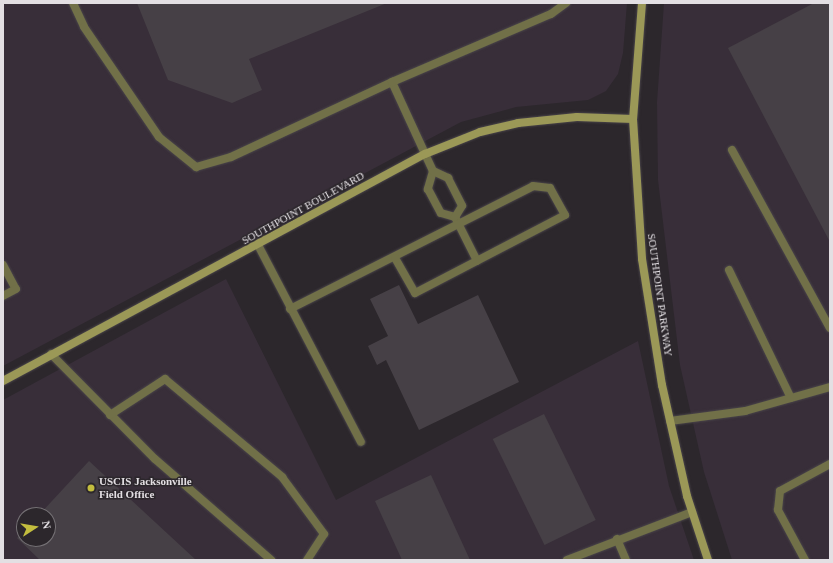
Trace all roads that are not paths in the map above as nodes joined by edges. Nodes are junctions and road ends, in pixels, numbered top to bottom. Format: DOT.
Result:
graph roads {
  1 [pos="73,3"];
  2 [pos="566,3"];
  3 [pos="642,3"];
  4 [pos="392,82"];
  5 [pos="633,119"];
  6 [pos="732,150"];
  7 [pos="425,154"];
  8 [pos="433,171"];
  9 [pos="455,217"];
  10 [pos="460,226"];
  11 [pos="258,245"];
  12 [pos="395,258"];
  13 [pos="477,261"];
  14 [pos="3,265"];
  15 [pos="729,270"];
  16 [pos="3,296"];
  17 [pos="290,310"];
  18 [pos="830,328"];
  19 [pos="51,354"];
  20 [pos="3,381"];
  21 [pos="830,387"];
  22 [pos="791,398"];
  23 [pos="110,415"];
  24 [pos="670,421"];
  25 [pos="361,442"];
  26 [pos="829,467"];
  27 [pos="692,512"];
  28 [pos="617,539"];
  29 [pos="270,560"];
  30 [pos="307,560"];
  31 [pos="567,560"];
  32 [pos="626,560"];
  33 [pos="708,560"];
  34 [pos="805,560"];
  1 -- 4 [label="lane"];
  2 -- 4 [label="lane"];
  3 -- 5 [label="street, SOUTHPOINT PARKWAY"];
  4 -- 7 [label="lane"];
  5 -- 7 [label="street, SOUTHPOINT BOULEVARD"];
  5 -- 24 [label="street, SOUTHPOINT PARKWAY"];
  6 -- 18 [label="lane"];
  7 -- 8 [label="lane"];
  7 -- 11 [label="street, SOUTHPOINT BOULEVARD"];
  8 -- 9 [label="lane"];
  8 -- 9 [label="lane"];
  9 -- 10 [label="lane"];
  10 -- 12 [label="lane"];
  10 -- 13 [label="lane"];
  10 -- 13 [label="lane"];
  11 -- 17 [label="lane"];
  11 -- 19 [label="street, SOUTHPOINT BOULEVARD"];
  12 -- 13 [label="lane"];
  12 -- 17 [label="lane"];
  14 -- 16 [label="lane"];
  15 -- 22 [label="lane"];
  17 -- 25 [label="lane"];
  19 -- 20 [label="street, SOUTHPOINT BOULEVARD"];
  19 -- 23 [label="lane"];
  21 -- 22 [label="lane"];
  22 -- 24 [label="lane"];
  23 -- 29 [label="lane"];
  23 -- 30 [label="lane"];
  24 -- 27 [label="street, SOUTHPOINT PARKWAY"];
  26 -- 34 [label="lane"];
  27 -- 28 [label="lane"];
  27 -- 33 [label="street, SOUTHPOINT PARKWAY"];
  28 -- 31 [label="lane"];
  28 -- 32 [label="lane"];
}
